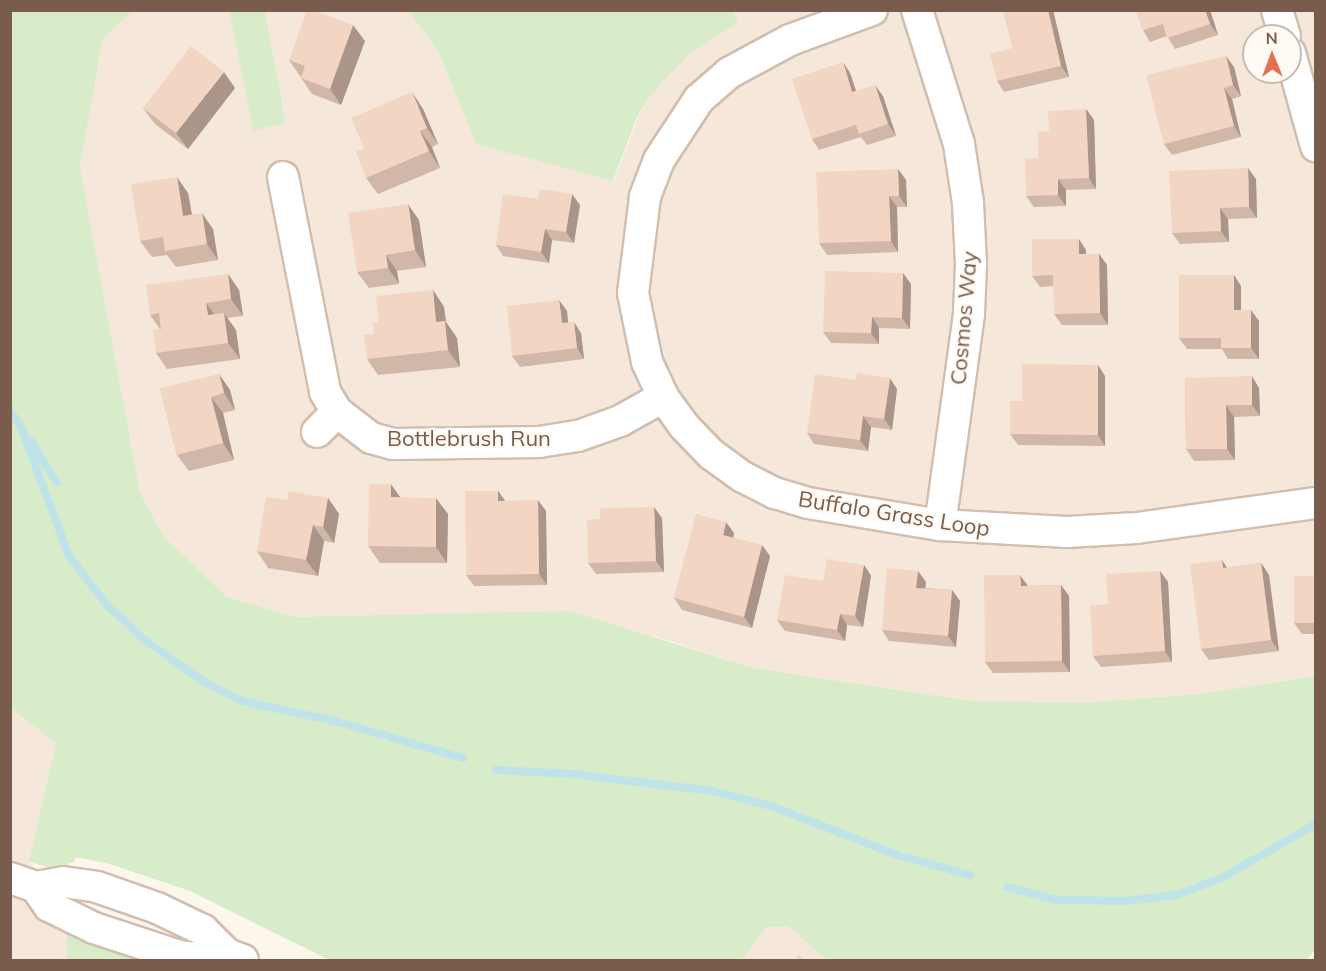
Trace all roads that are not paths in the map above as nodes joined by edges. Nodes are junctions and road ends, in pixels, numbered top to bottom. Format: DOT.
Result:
graph roads {
  1 [pos="872,10"];
  2 [pos="917,10"];
  3 [pos="1299,84"];
  4 [pos="1316,146"];
  5 [pos="283,177"];
  6 [pos="663,397"];
  7 [pos="1316,503"];
  8 [pos="940,525"];
  9 [pos="23,882"];
  10 [pos="235,957"];
  1 -- 6 [label="street, Buffalo Grass Loop"];
  2 -- 8 [label="street, Cosmos Way"];
  3 -- 4 [label="street"];
  5 -- 6 [label="street, Bottlebrush Run"];
  6 -- 8 [label="street, Buffalo Grass Loop"];
  7 -- 8 [label="street, Buffalo Grass Loop"];
  9 -- 10 [label="street"];
  9 -- 10 [label="street"];
}
